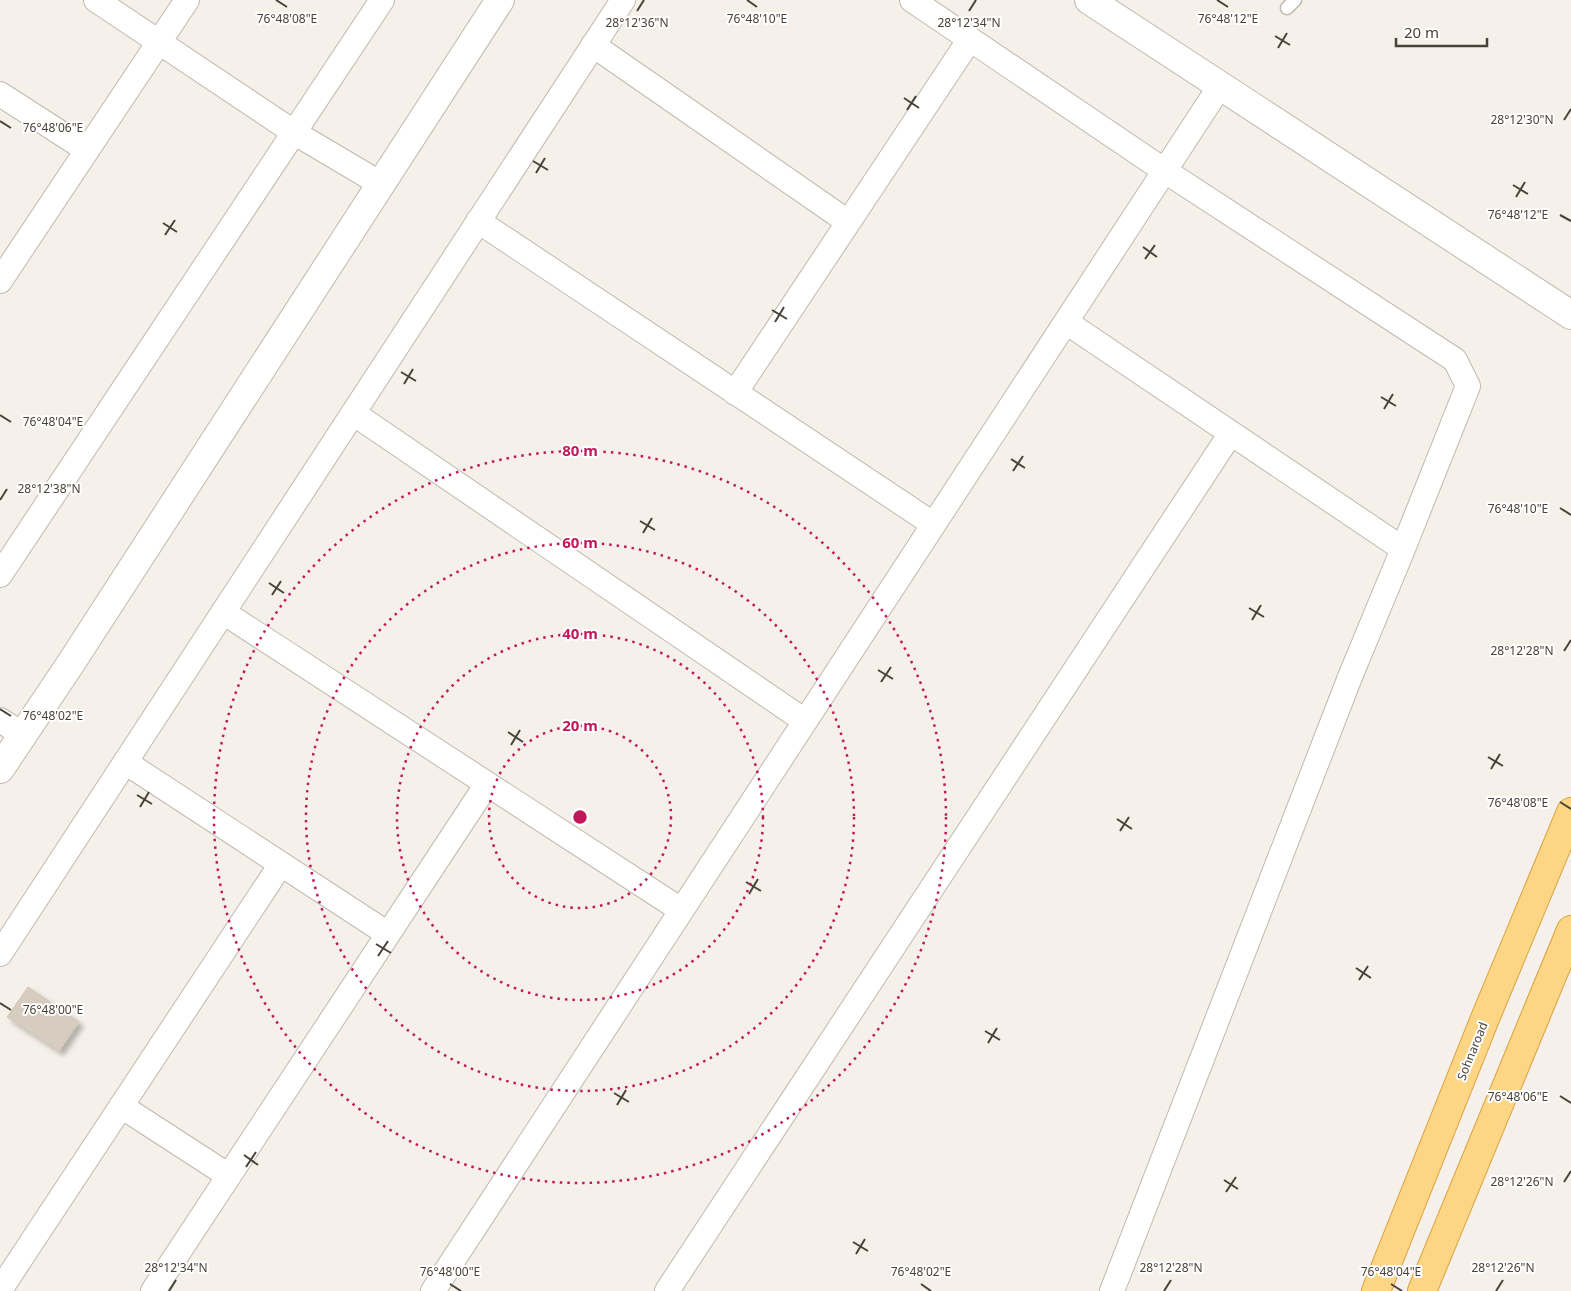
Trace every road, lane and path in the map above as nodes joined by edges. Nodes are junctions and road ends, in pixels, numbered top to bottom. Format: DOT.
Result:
graph roads {
  1 [pos="96,0"];
  2 [pos="187,0"];
  3 [pos="382,0"];
  4 [pos="500,0"];
  5 [pos="623,0"];
  6 [pos="912,0"];
  7 [pos="1089,0"];
  8 [pos="970,39"];
  9 [pos="159,42"];
  10 [pos="593,45"];
  11 [pos="1220,86"];
  12 [pos="0,94"];
  13 [pos="295,133"];
  14 [pos="87,150"];
  15 [pos="1164,170"];
  16 [pos="381,184"];
  17 [pos="478,222"];
  18 [pos="848,222"];
  19 [pos="4,267"];
  20 [pos="1571,315"];
  21 [pos="1066,322"];
  22 [pos="735,392"];
  23 [pos="353,413"];
  24 [pos="1231,433"];
  25 [pos="933,524"];
  26 [pos="1404,549"];
  27 [pos="0,575"];
  28 [pos="223,612"];
  29 [pos="0,720"];
  30 [pos="805,721"];
  31 [pos="23,735"];
  32 [pos="126,762"];
  33 [pos="0,770"];
  34 [pos="487,784"];
  35 [pos="1571,812"];
  36 [pos="280,864"];
  37 [pos="681,910"];
  38 [pos="1571,930"];
  39 [pos="388,934"];
  40 [pos="0,954"];
  41 [pos="121,1106"];
  42 [pos="229,1176"];
  43 [pos="4,1289"];
  44 [pos="153,1291"];
  45 [pos="432,1291"];
  46 [pos="667,1291"];
  47 [pos="1112,1291"];
  48 [pos="1376,1291"];
  49 [pos="1422,1291"];
  1 -- 9 [label="street"];
  2 -- 9 [label="street"];
  3 -- 13 [label="street"];
  4 -- 16 [label="street"];
  5 -- 10 [label="street"];
  6 -- 8 [label="street"];
  7 -- 11 [label="street"];
  8 -- 15 [label="street"];
  8 -- 18 [label="street"];
  9 -- 13 [label="street"];
  9 -- 14 [label="street"];
  10 -- 17 [label="street"];
  10 -- 18 [label="street"];
  11 -- 15 [label="street"];
  11 -- 20 [label="street"];
  12 -- 14 [label="street"];
  13 -- 16 [label="street"];
  13 -- 27 [label="street"];
  14 -- 19 [label="street"];
  15 -- 21 [label="street"];
  15 -- 26 [label="street"];
  16 -- 31 [label="street"];
  17 -- 22 [label="street"];
  17 -- 23 [label="street"];
  18 -- 22 [label="street"];
  21 -- 24 [label="street"];
  21 -- 25 [label="street"];
  22 -- 25 [label="street"];
  23 -- 28 [label="street"];
  23 -- 30 [label="street"];
  24 -- 26 [label="street"];
  24 -- 46 [label="street"];
  25 -- 30 [label="street"];
  26 -- 47 [label="street"];
  28 -- 32 [label="street"];
  28 -- 34 [label="street"];
  29 -- 31 [label="street"];
  30 -- 37 [label="street"];
  31 -- 33 [label="street"];
  32 -- 36 [label="street"];
  32 -- 40 [label="street"];
  34 -- 37 [label="street"];
  34 -- 39 [label="street"];
  35 -- 48 [label="highway, Sohnaroad"];
  36 -- 39 [label="street"];
  36 -- 41 [label="street"];
  37 -- 45 [label="street"];
  38 -- 49 [label="highway"];
  39 -- 42 [label="street"];
  41 -- 42 [label="street"];
  41 -- 43 [label="street"];
  42 -- 44 [label="street"];
}
